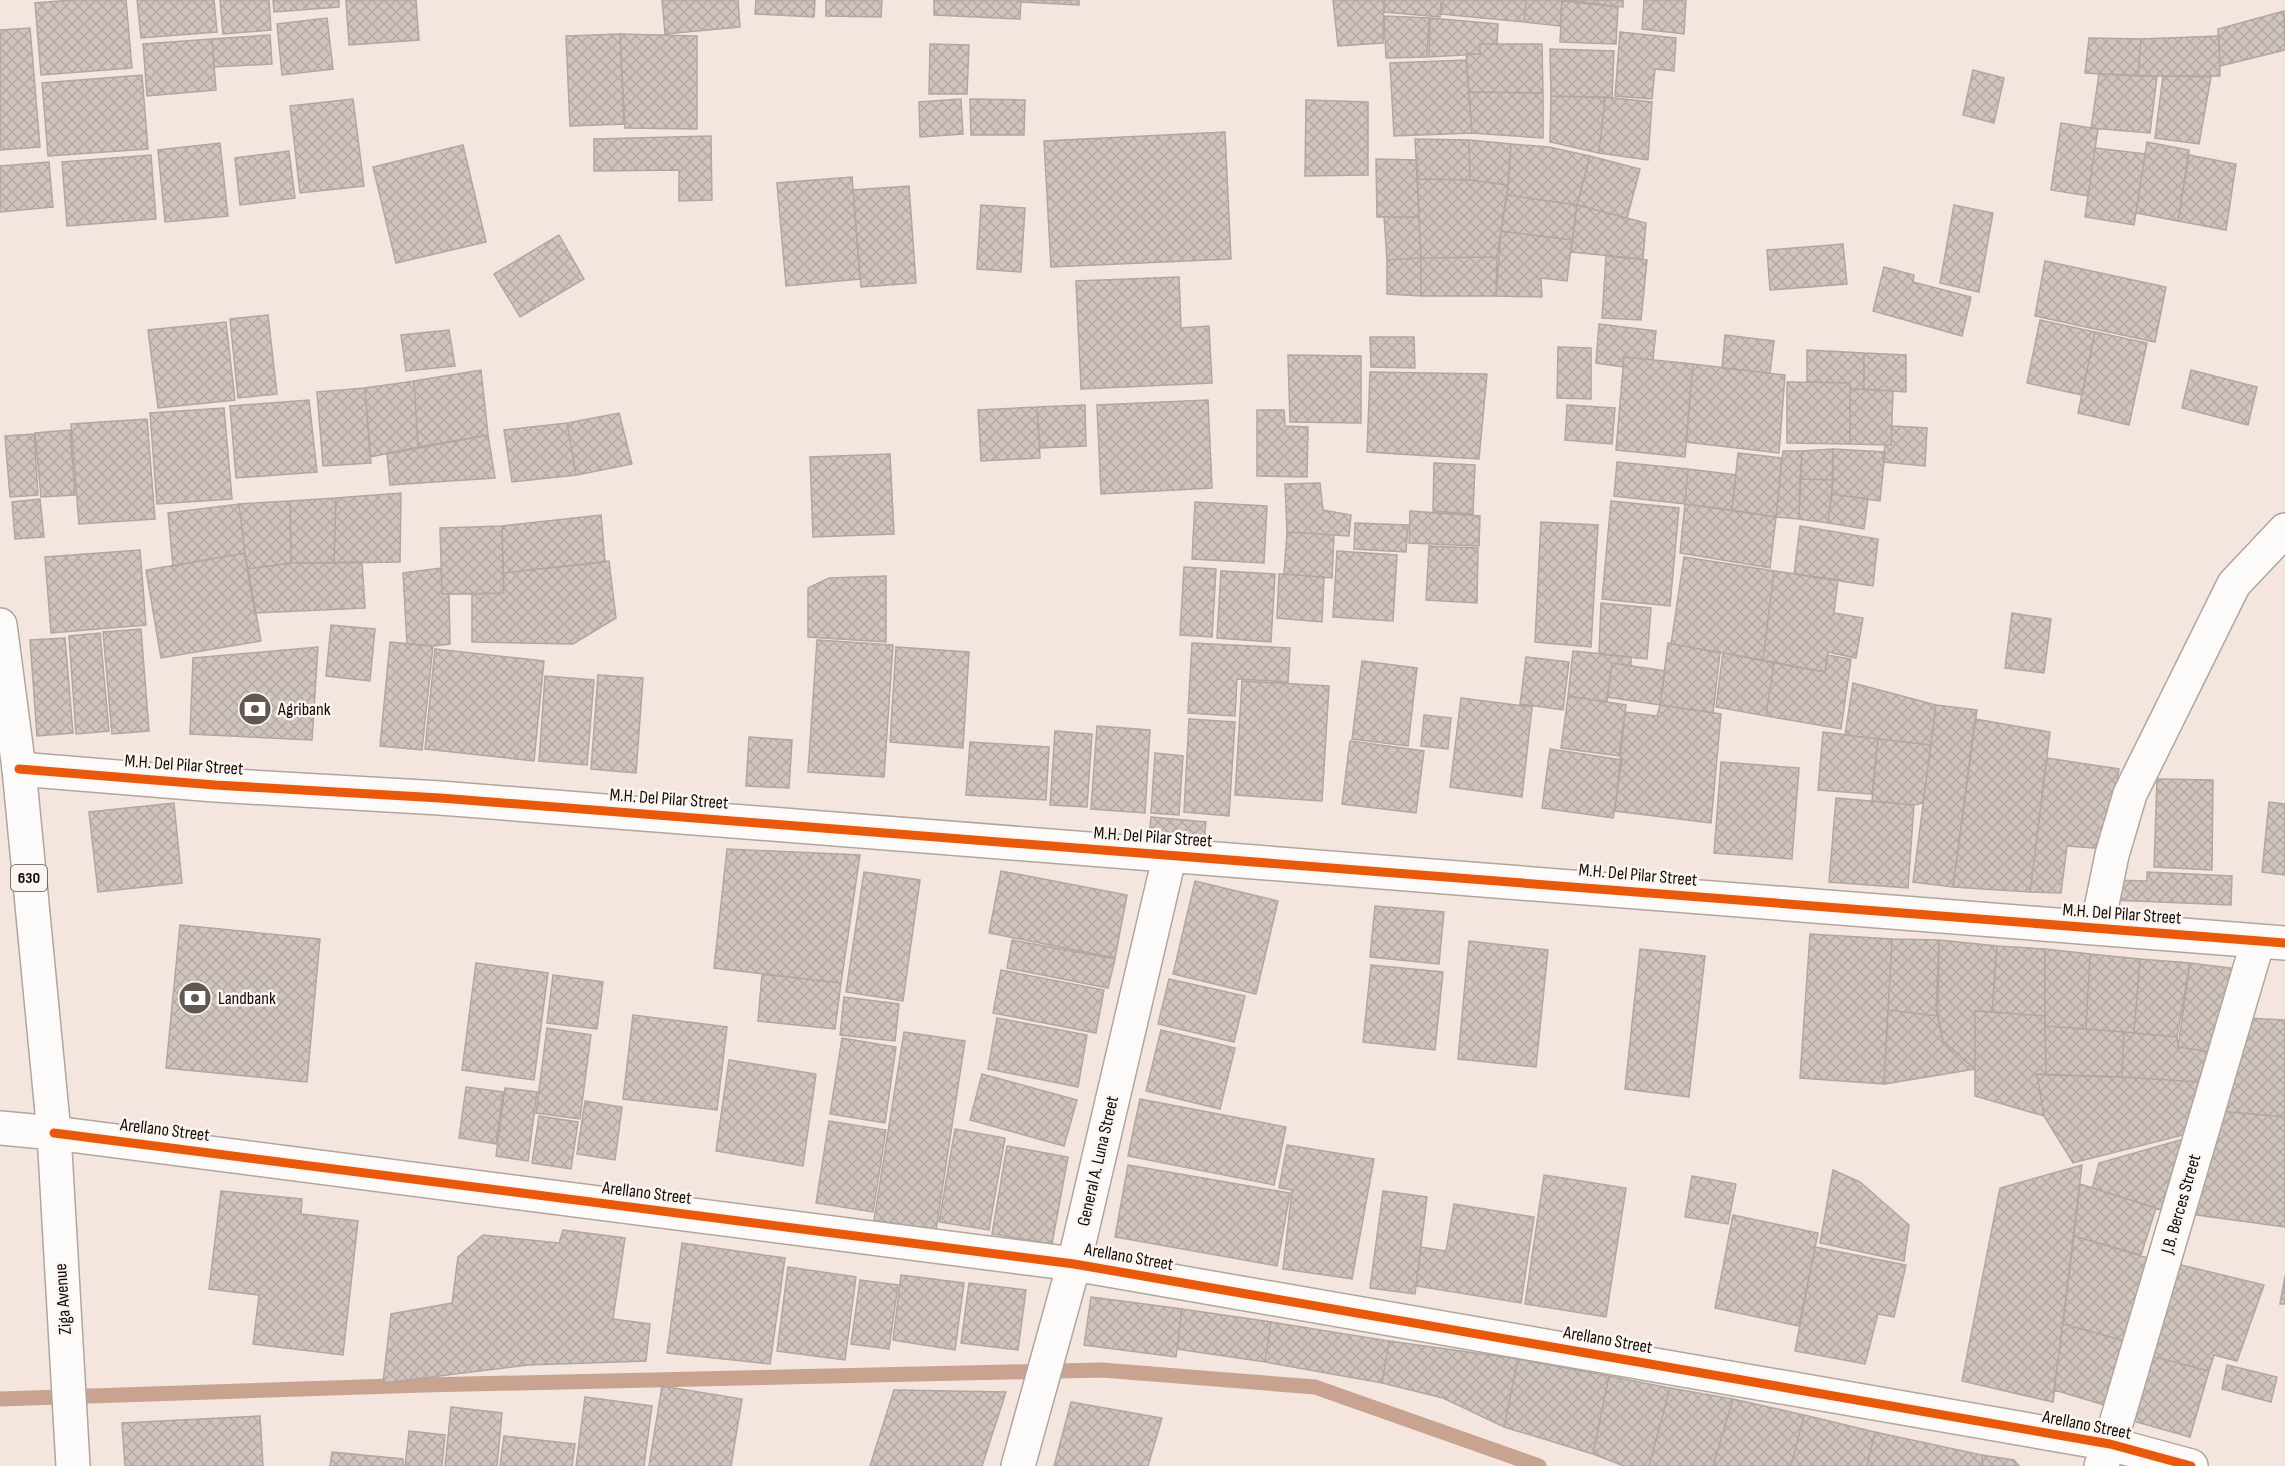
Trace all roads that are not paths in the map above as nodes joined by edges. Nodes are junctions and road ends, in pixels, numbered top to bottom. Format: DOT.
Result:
graph roads {
  1 [pos="2285,530"];
  2 [pos="0,625"];
  3 [pos="19,769"];
  4 [pos="1170,854"];
  5 [pos="2097,928"];
  6 [pos="2272,942"];
  7 [pos="0,1128"];
  8 [pos="54,1133"];
  9 [pos="1074,1264"];
  10 [pos="2106,1455"];
  11 [pos="73,1466"];
  12 [pos="1018,1466"];
  13 [pos="2191,1466"];
  1 -- 5 [label="street"];
  2 -- 3 [label="street, 630"];
  3 -- 4 [label="street, M.H. Del Pilar Street"];
  3 -- 8 [label="street, 630"];
  4 -- 5 [label="street, M.H. Del Pilar Street"];
  4 -- 9 [label="street, General A. Luna Street"];
  5 -- 6 [label="street, M.H. Del Pilar Street"];
  6 -- 10 [label="street, J.B. Berces Street"];
  7 -- 8 [label="street, Arellano Street"];
  8 -- 9 [label="street, Arellano Street"];
  8 -- 11 [label="street, Ziga Avenue / 630"];
  9 -- 10 [label="street, Arellano Street"];
  9 -- 12 [label="street, General A. Luna Street"];
  10 -- 13 [label="street, Arellano Street"];
}
